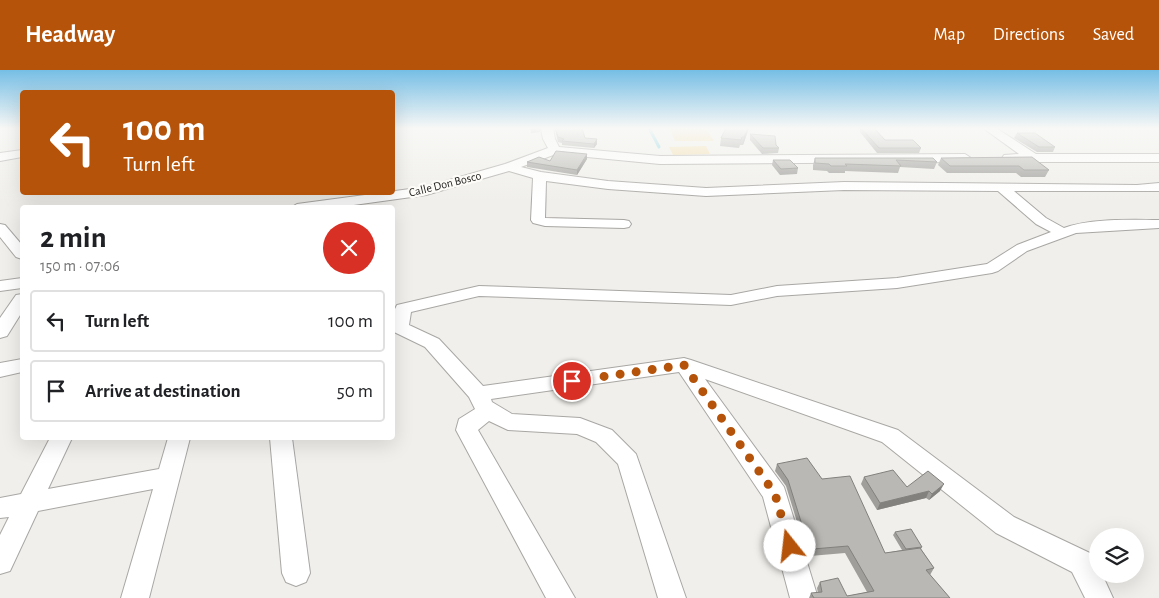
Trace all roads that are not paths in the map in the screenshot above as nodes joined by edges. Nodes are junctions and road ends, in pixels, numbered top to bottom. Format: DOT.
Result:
graph roads {
  1 [pos="547,153"];
  2 [pos="583,153"];
  3 [pos="1026,153"];
  4 [pos="20,154"];
  5 [pos="0,157"];
  6 [pos="974,158"];
  7 [pos="994,158"];
  8 [pos="1034,158"];
  9 [pos="1159,158"];
  10 [pos="509,166"];
  11 [pos="540,176"];
  12 [pos="1002,188"];
  13 [pos="1159,188"];
  14 [pos="320,205"];
  15 [pos="624,224"];
  16 [pos="1159,224"];
  17 [pos="0,228"];
  18 [pos="1062,233"];
  19 [pos="5,242"];
  20 [pos="20,253"];
  21 [pos="20,283"];
  22 [pos="0,286"];
  23 [pos="20,302"];
  24 [pos="3,324"];
  25 [pos="396,325"];
  26 [pos="684,365"];
  27 [pos="20,366"];
  28 [pos="0,370"];
  29 [pos="483,402"];
  30 [pos="60,440"];
  31 [pos="178,440"];
  32 [pos="281,440"];
  33 [pos="168,477"];
  34 [pos="29,502"];
  35 [pos="0,508"];
  36 [pos="0,562"];
  37 [pos="296,573"];
  38 [pos="135,598"];
  39 [pos="561,598"];
  40 [pos="672,598"];
  41 [pos="804,598"];
  42 [pos="1099,598"];
  1 -- 10 [label="street, Calle Don Bosco"];
  2 -- 6 [label="street, Calle Don Bosco"];
  3 -- 8 [label="street"];
  4 -- 5 [label="street"];
  7 -- 8 [label="street"];
  8 -- 9 [label="street"];
  10 -- 11 [label="street"];
  10 -- 14 [label="street, Calle Don Bosco"];
  11 -- 12 [label="street"];
  11 -- 15 [label="street"];
  12 -- 13 [label="street"];
  12 -- 18 [label="street"];
  16 -- 18 [label="street"];
  17 -- 19 [label="street"];
  18 -- 25 [label="street"];
  19 -- 20 [label="street"];
  21 -- 22 [label="street"];
  23 -- 24 [label="street"];
  25 -- 29 [label="street"];
  26 -- 29 [label="street"];
  26 -- 41 [label="street"];
  26 -- 42 [label="street"];
  27 -- 28 [label="street"];
  29 -- 39 [label="street"];
  29 -- 40 [label="street"];
  30 -- 34 [label="street"];
  31 -- 33 [label="street"];
  32 -- 37 [label="street"];
  33 -- 34 [label="street"];
  33 -- 38 [label="street"];
  34 -- 35 [label="street"];
  34 -- 36 [label="street"];
}
